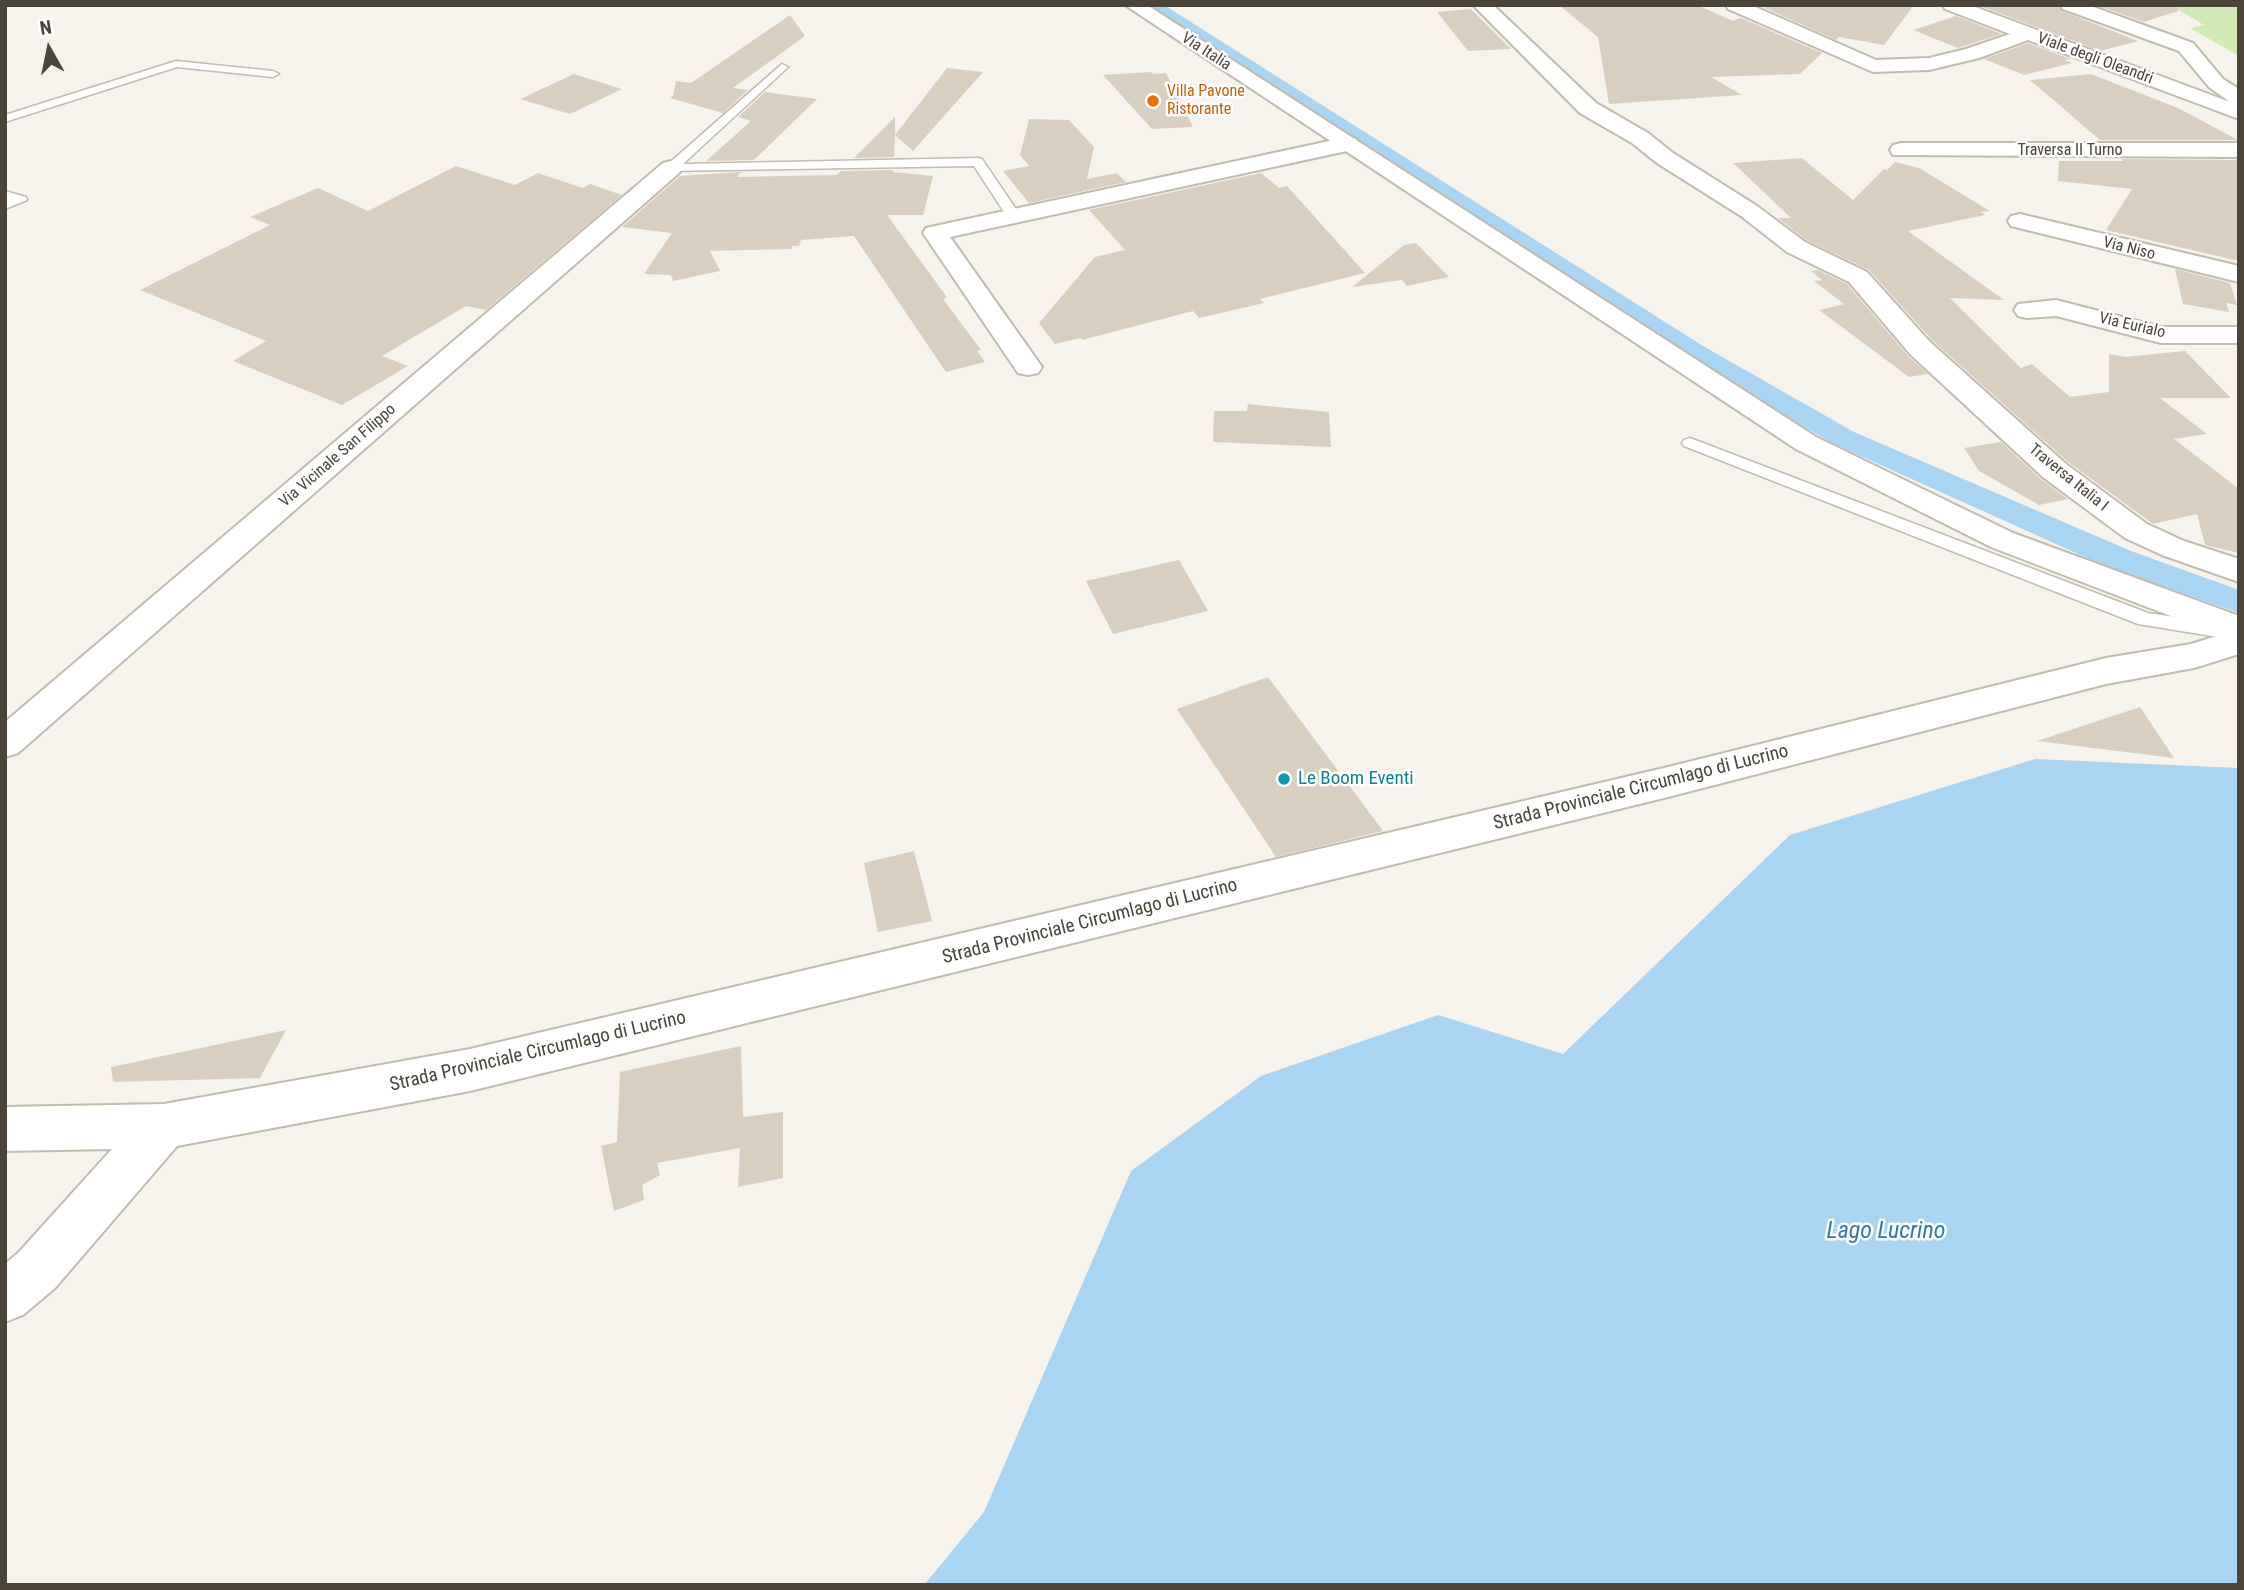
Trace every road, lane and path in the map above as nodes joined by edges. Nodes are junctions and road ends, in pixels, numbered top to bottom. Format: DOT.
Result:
graph roads {
  1 [pos="1134,5"];
  2 [pos="1482,5"];
  3 [pos="1735,5"];
  4 [pos="1952,5"];
  5 [pos="2070,5"];
  6 [pos="2028,34"];
  7 [pos="782,66"];
  8 [pos="274,74"];
  9 [pos="2239,99"];
  10 [pos="2239,113"];
  11 [pos="5,119"];
  12 [pos="1348,144"];
  13 [pos="1901,150"];
  14 [pos="2239,150"];
  15 [pos="671,168"];
  16 [pos="5,195"];
  17 [pos="5,205"];
  18 [pos="1013,215"];
  19 [pos="2020,221"];
  20 [pos="2239,274"];
  21 [pos="2027,310"];
  22 [pos="2239,335"];
  23 [pos="1028,367"];
  24 [pos="1690,443"];
  25 [pos="2239,571"];
  26 [pos="2239,631"];
  27 [pos="2239,641"];
  28 [pos="5,743"];
  29 [pos="164,1126"];
  30 [pos="5,1129"];
  31 [pos="5,1297"];
  1 -- 12 [label="street, Via Italia"];
  2 -- 25 [label="street, Traversa Italia I"];
  3 -- 6 [label="street"];
  4 -- 6 [label="street, Viale degli Oleandri"];
  5 -- 9 [label="street"];
  6 -- 10 [label="street, Viale degli Oleandri"];
  7 -- 15 [label="lane"];
  8 -- 11 [label="lane"];
  12 -- 18 [label="street"];
  12 -- 26 [label="street, Via Italia"];
  13 -- 14 [label="street, Traversa II Turno"];
  15 -- 18 [label="lane"];
  15 -- 28 [label="street, Via Vicinale San Filippo"];
  16 -- 17 [label="lane"];
  18 -- 23 [label="street"];
  19 -- 20 [label="street, Via Niso"];
  21 -- 22 [label="street, Via Eurialo"];
  24 -- 26 [label="lane"];
  27 -- 29 [label="street, Strada Provinciale Circumlago di Lucrino"];
  29 -- 30 [label="street, Strada Provinciale Circumlago di Lucrino"];
  29 -- 31 [label="street"];
}
